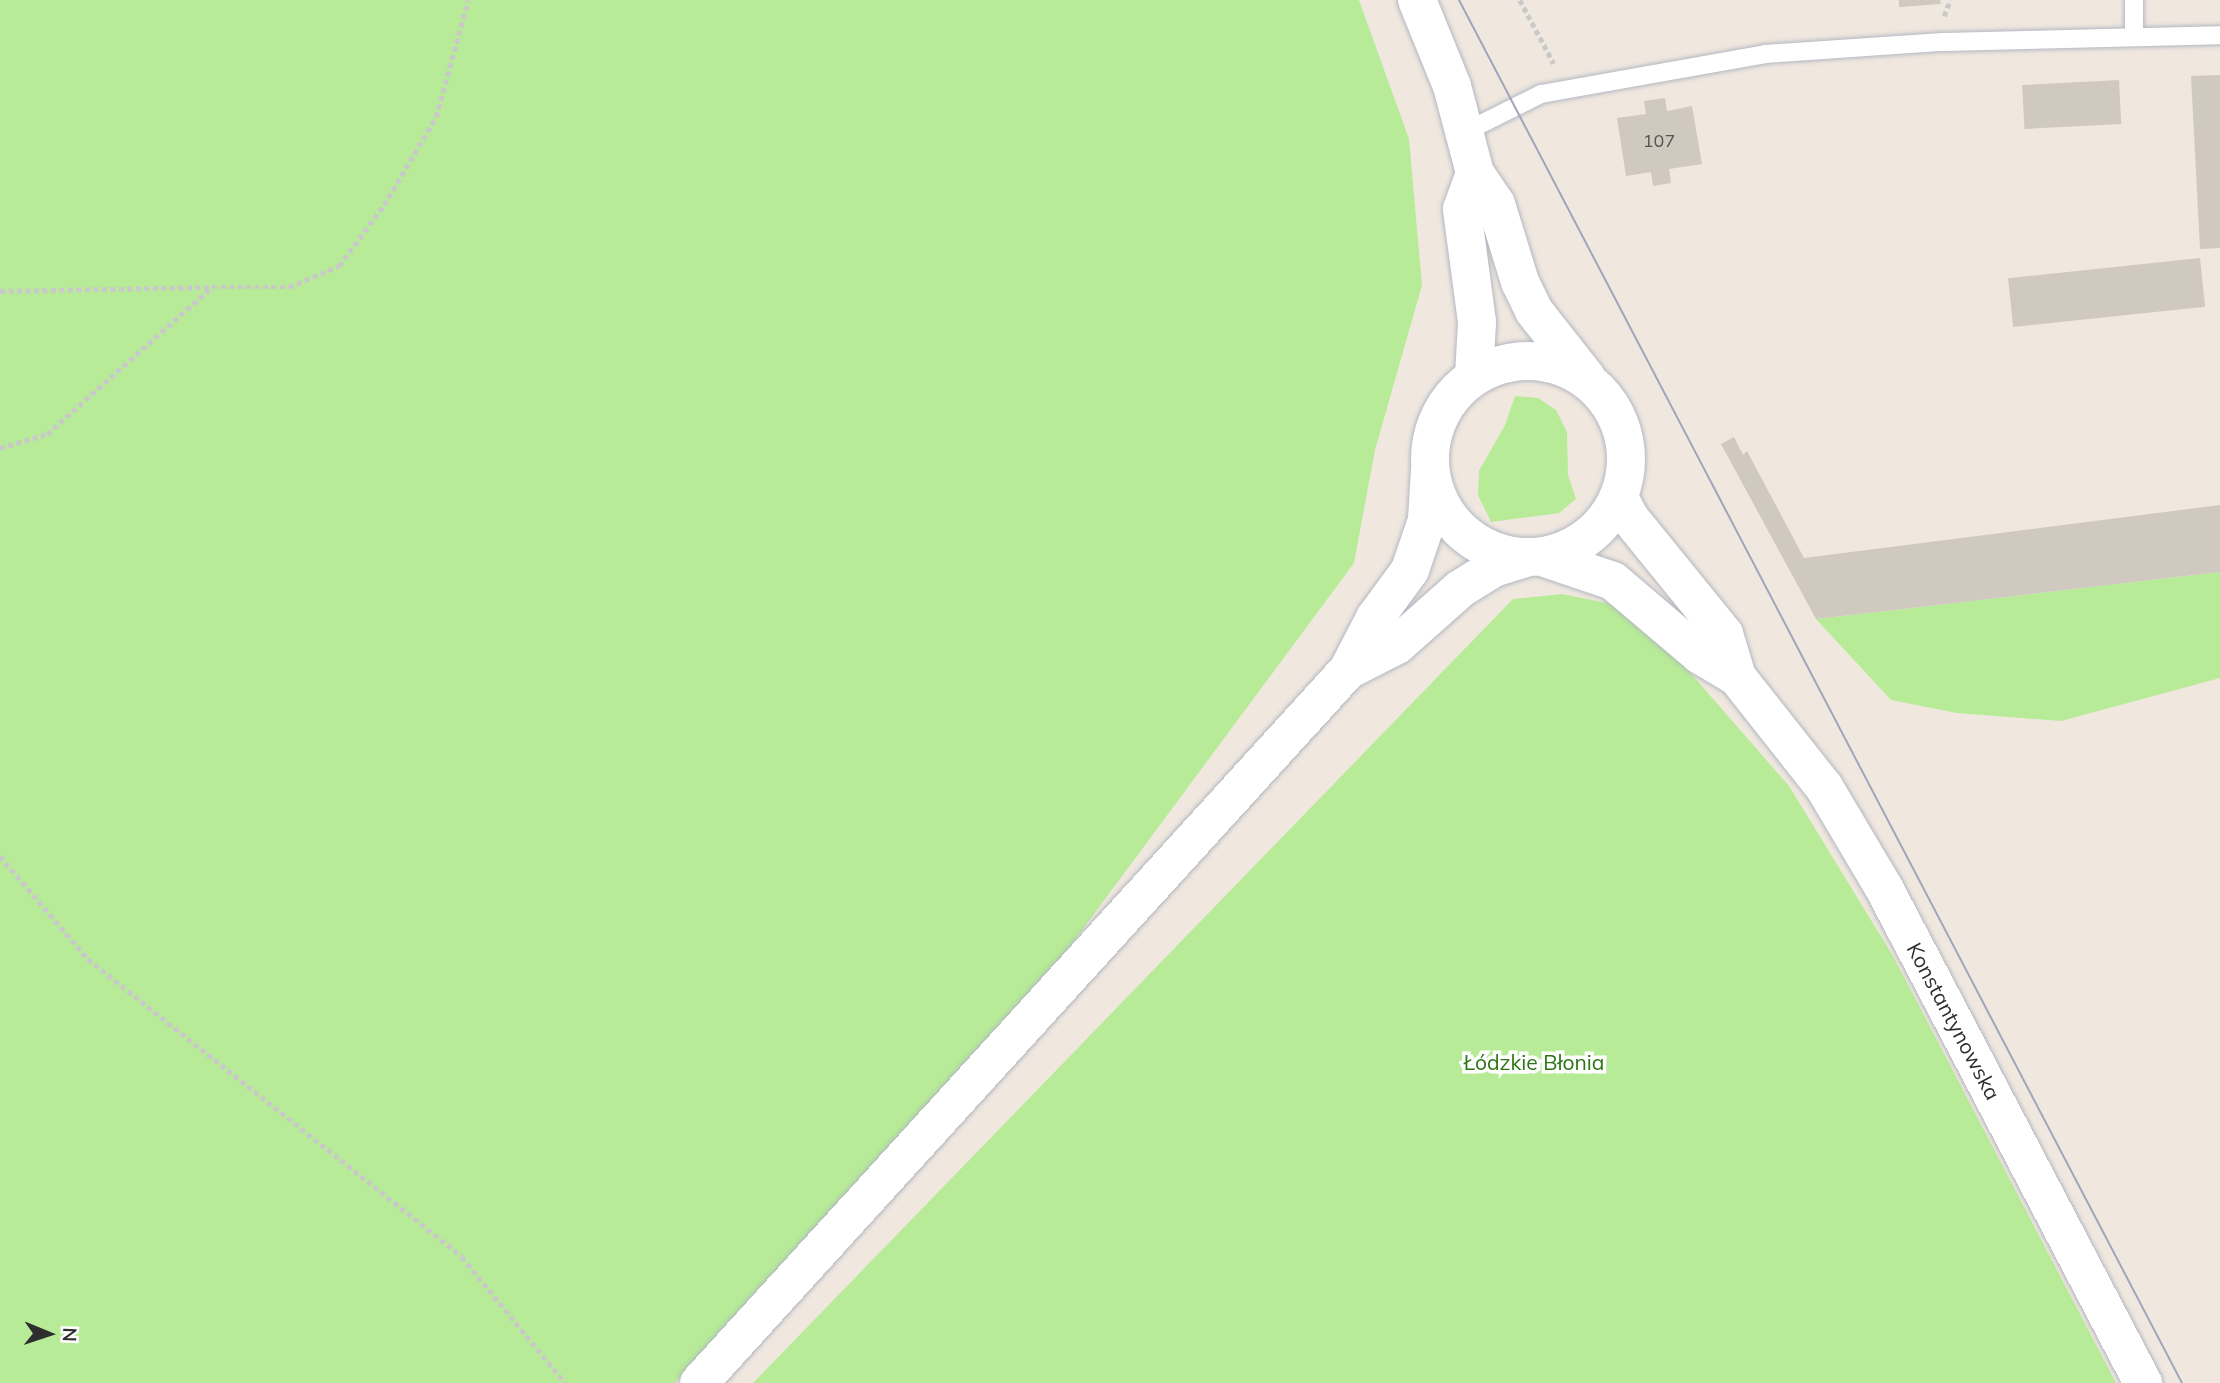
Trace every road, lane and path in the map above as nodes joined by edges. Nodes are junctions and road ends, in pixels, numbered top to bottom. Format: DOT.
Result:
graph roads {
  1 [pos="468,0"];
  2 [pos="1416,0"];
  3 [pos="1520,0"];
  4 [pos="2134,0"];
  5 [pos="2134,35"];
  6 [pos="2220,35"];
  7 [pos="1567,89"];
  8 [pos="1465,132"];
  9 [pos="1475,173"];
  10 [pos="212,287"];
  11 [pos="0,291"];
  12 [pos="1474,376"];
  13 [pos="1595,387"];
  14 [pos="0,448"];
  15 [pos="1430,470"];
  16 [pos="1619,496"];
  17 [pos="1534,557"];
  18 [pos="1348,670"];
  19 [pos="1737,677"];
  20 [pos="0,856"];
  21 [pos="565,1383"];
  22 [pos="699,1383"];
  23 [pos="2143,1383"];
  1 -- 10 [label="path"];
  2 -- 8 [label="main road"];
  3 -- 7 [label="path"];
  4 -- 5 [label="lane"];
  5 -- 6 [label="lane"];
  5 -- 7 [label="lane"];
  7 -- 8 [label="lane"];
  8 -- 9 [label="main road"];
  9 -- 12 [label="main road"];
  9 -- 13 [label="main road"];
  10 -- 11 [label="path"];
  10 -- 14 [label="path"];
  12 -- 13 [label="main road"];
  12 -- 15 [label="main road"];
  13 -- 16 [label="main road"];
  15 -- 17 [label="main road"];
  15 -- 18 [label="main road"];
  16 -- 17 [label="main road"];
  16 -- 19 [label="main road, Konstantynowska"];
  17 -- 18 [label="main road"];
  17 -- 19 [label="main road, Konstantynowska"];
  18 -- 22 [label="main road"];
  19 -- 23 [label="main road, Konstantynowska"];
  20 -- 21 [label="path"];
}
